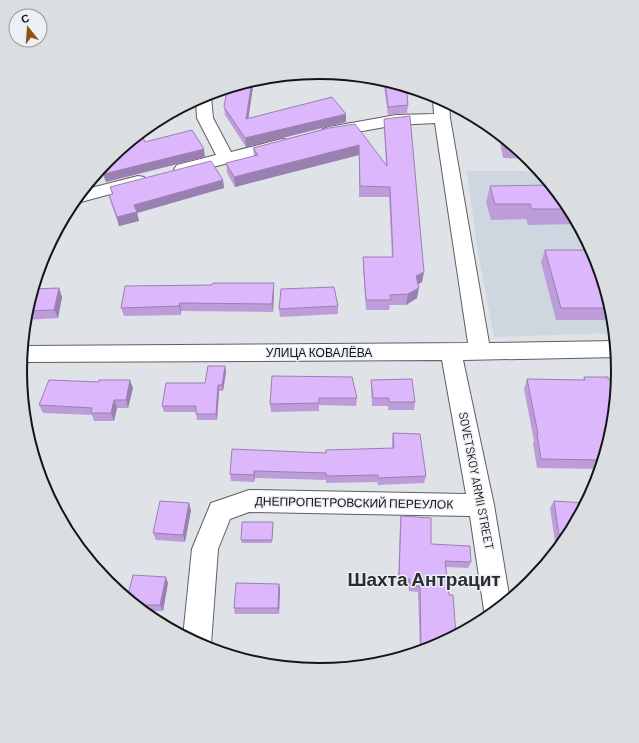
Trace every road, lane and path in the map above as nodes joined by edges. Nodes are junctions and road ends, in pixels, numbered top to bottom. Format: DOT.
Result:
graph roads {
  1 [pos="204,103"];
  2 [pos="441,106"];
  3 [pos="442,118"];
  4 [pos="226,158"];
  5 [pos="86,195"];
  6 [pos="611,349"];
  7 [pos="480,351"];
  8 [pos="451,352"];
  9 [pos="28,354"];
  10 [pos="481,505"];
  11 [pos="497,605"];
  12 [pos="198,637"];
  1 -- 4 [label="street"];
  2 -- 3 [label="street"];
  3 -- 4 [label="street"];
  3 -- 7 [label="street"];
  4 -- 5 [label="street"];
  6 -- 7 [label="street, УЛИЦА КОВАЛЁВА"];
  7 -- 8 [label="street, УЛИЦА КОВАЛЁВА"];
  8 -- 9 [label="street, УЛИЦА КОВАЛЁВА"];
  8 -- 10 [label="street, SOVETSKOY ARMII STREET"];
  10 -- 11 [label="street, SOVETSKOY ARMII STREET"];
  10 -- 12 [label="street, ДНЕПРОПЕТРОВСКИЙ ПЕРЕУЛОК"];
}
